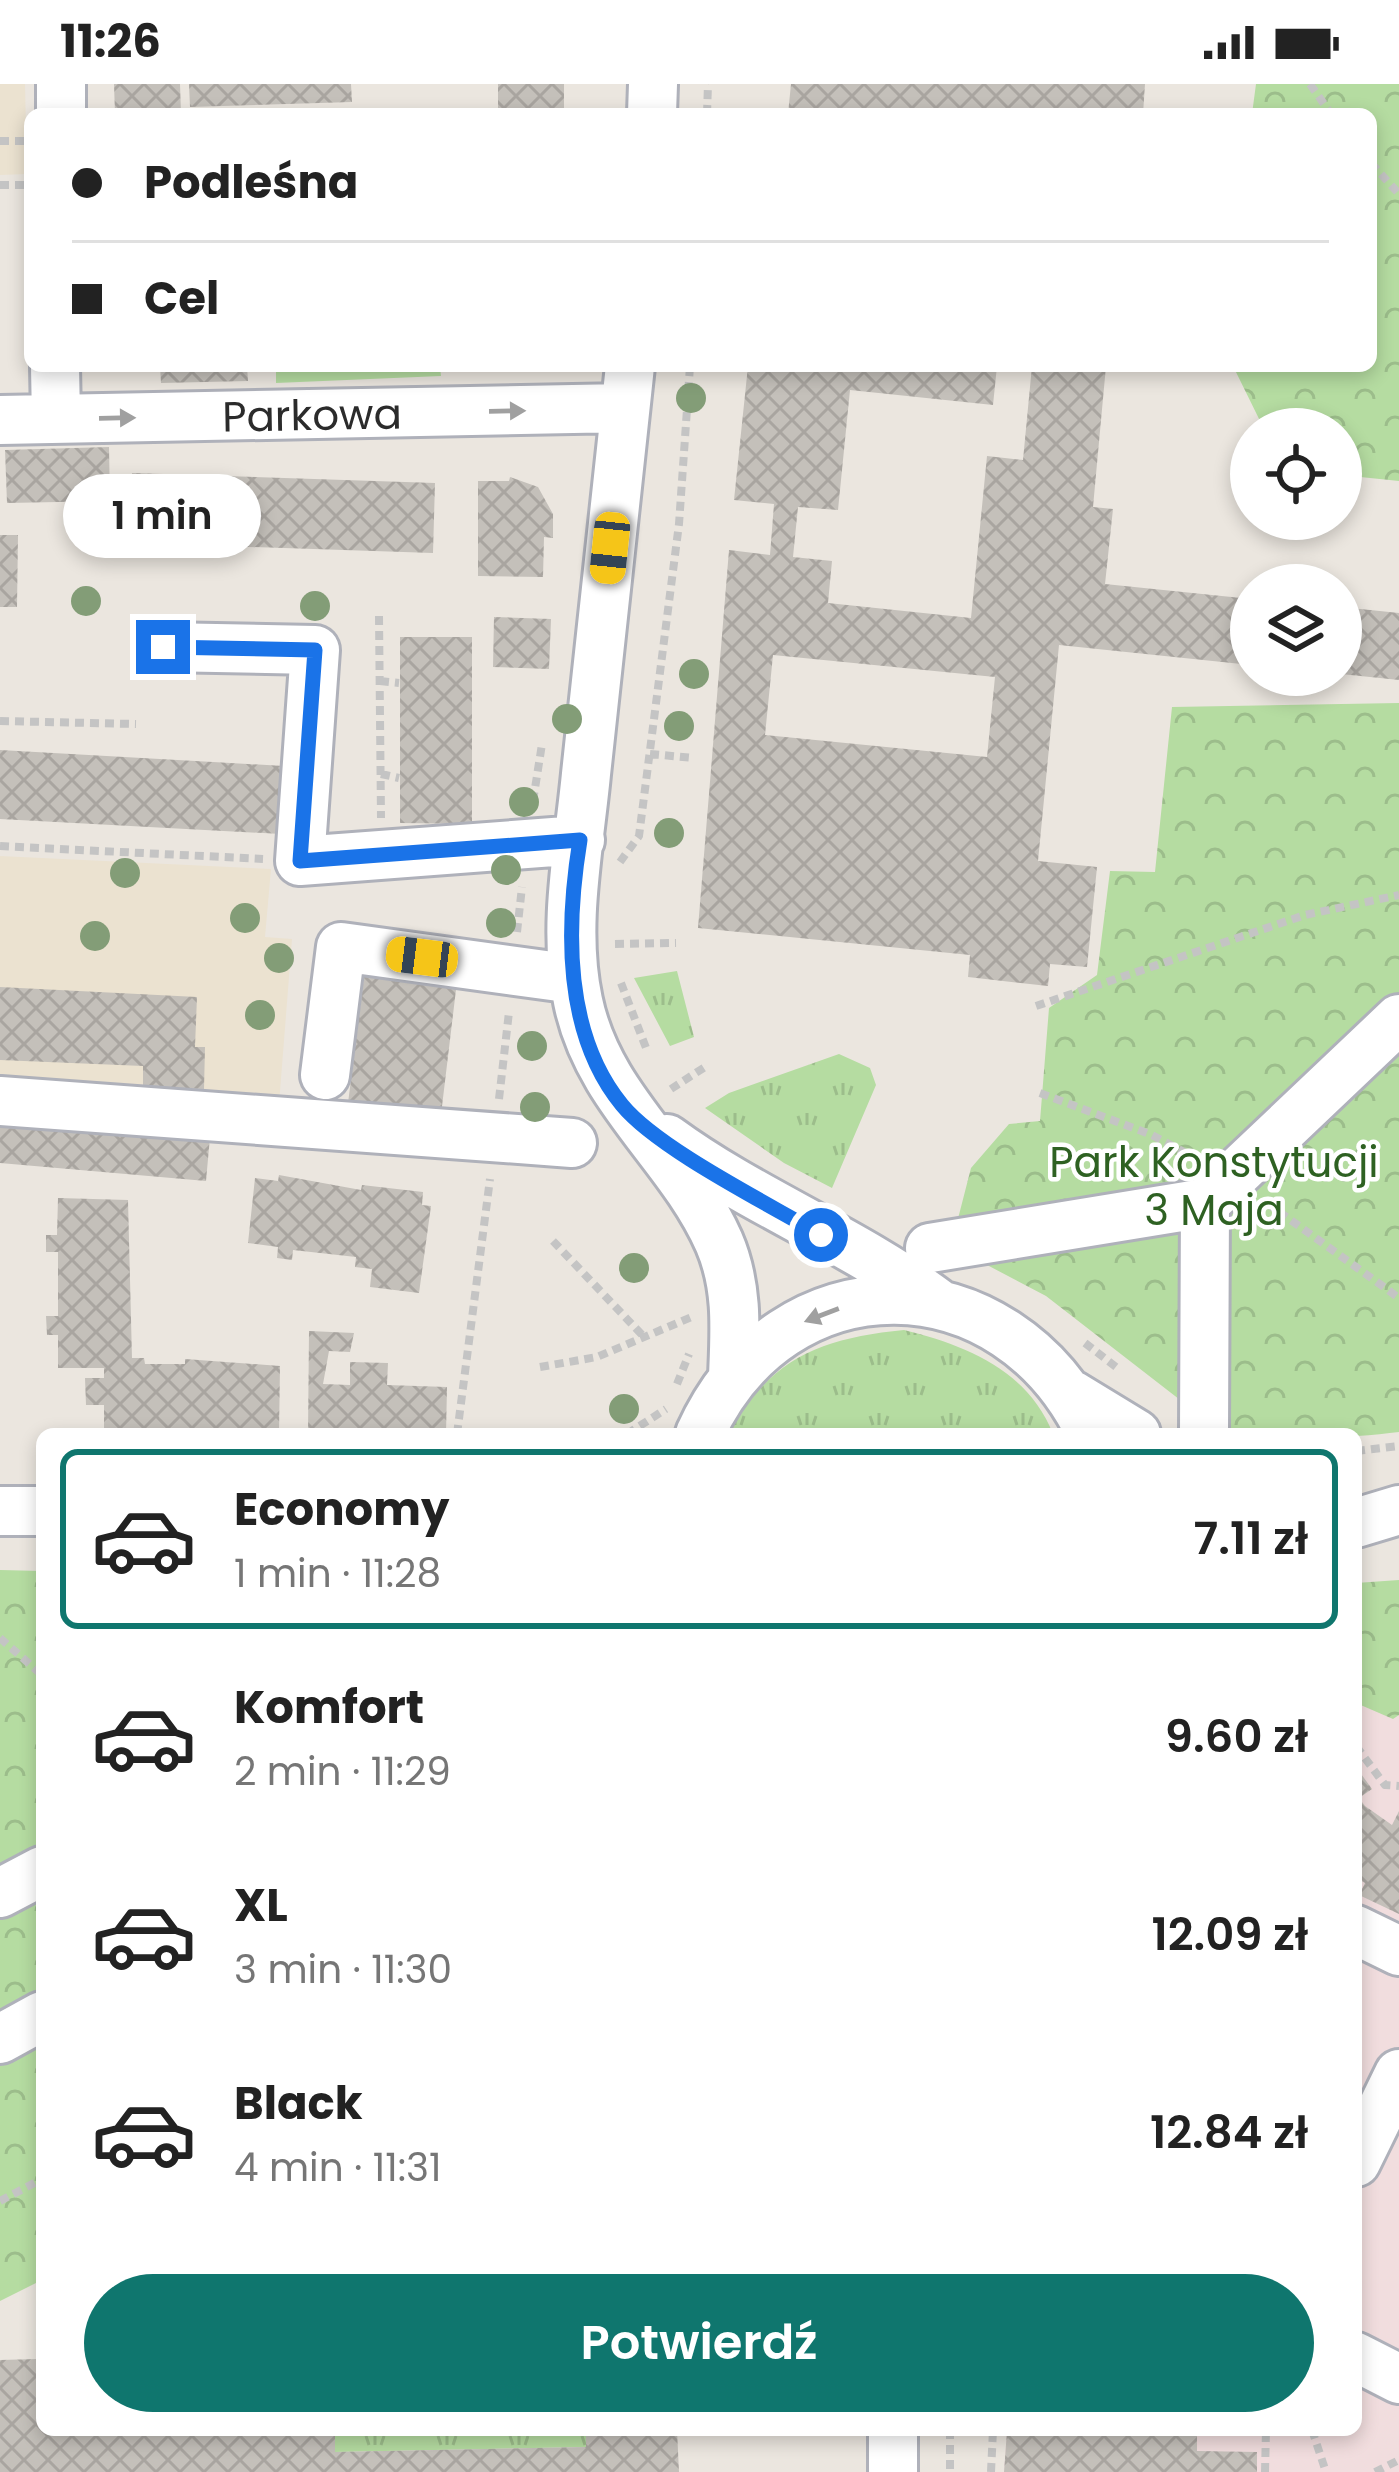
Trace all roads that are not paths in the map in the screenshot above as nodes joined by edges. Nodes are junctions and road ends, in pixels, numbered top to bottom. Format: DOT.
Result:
graph roads {
  1 [pos="55,372"];
  2 [pos="627,387"];
  3 [pos="56,419"];
  4 [pos="0,420"];
  5 [pos="163,647"];
  6 [pos="580,840"];
  7 [pos="574,979"];
  8 [pos="1399,1019"];
  9 [pos="325,1075"];
  10 [pos="0,1101"];
  11 [pos="623,1107"];
  12 [pos="572,1143"];
  13 [pos="1220,1192"];
  14 [pos="930,1248"];
  15 [pos="939,1304"];
  16 [pos="733,1376"];
  17 [pos="1082,1414"];
  18 [pos="701,1428"];
  19 [pos="1120,1428"];
  20 [pos="1204,1428"];
  21 [pos="1362,1507"];
  22 [pos="1398,1510"];
  23 [pos="0,1511"];
  24 [pos="36,1511"];
  25 [pos="1362,1520"];
  26 [pos="36,1874"];
  27 [pos="0,1892"];
  28 [pos="1362,1933"];
  29 [pos="1399,1951"];
  30 [pos="36,2019"];
  31 [pos="0,2038"];
  32 [pos="1399,2074"];
  33 [pos="1362,2150"];
  34 [pos="1362,2360"];
  35 [pos="1399,2379"];
  36 [pos="893,2436"];
  37 [pos="893,2472"];
  1 -- 3 [label="street"];
  3 -- 2 [label="street, Parkowa, one-way"];
  2 -- 6 [label="street"];
  3 -- 4 [label="street, Parkowa"];
  5 -- 6 [label="street"];
  6 -- 7 [label="street"];
  7 -- 9 [label="street"];
  7 -- 11 [label="street"];
  8 -- 13 [label="street"];
  10 -- 12 [label="street"];
  11 -- 15 [label="street"];
  11 -- 16 [label="street"];
  13 -- 14 [label="street"];
  13 -- 20 [label="street"];
  15 -- 16 [label="street, one-way"];
  15 -- 17 [label="street"];
  16 -- 18 [label="street"];
  17 -- 19 [label="street"];
  21 -- 22 [label="street"];
  22 -- 25 [label="street"];
  23 -- 24 [label="street"];
  26 -- 27 [label="street"];
  28 -- 29 [label="street"];
  30 -- 31 [label="street"];
  32 -- 33 [label="street"];
  34 -- 35 [label="street"];
  36 -- 37 [label="street"];
}
